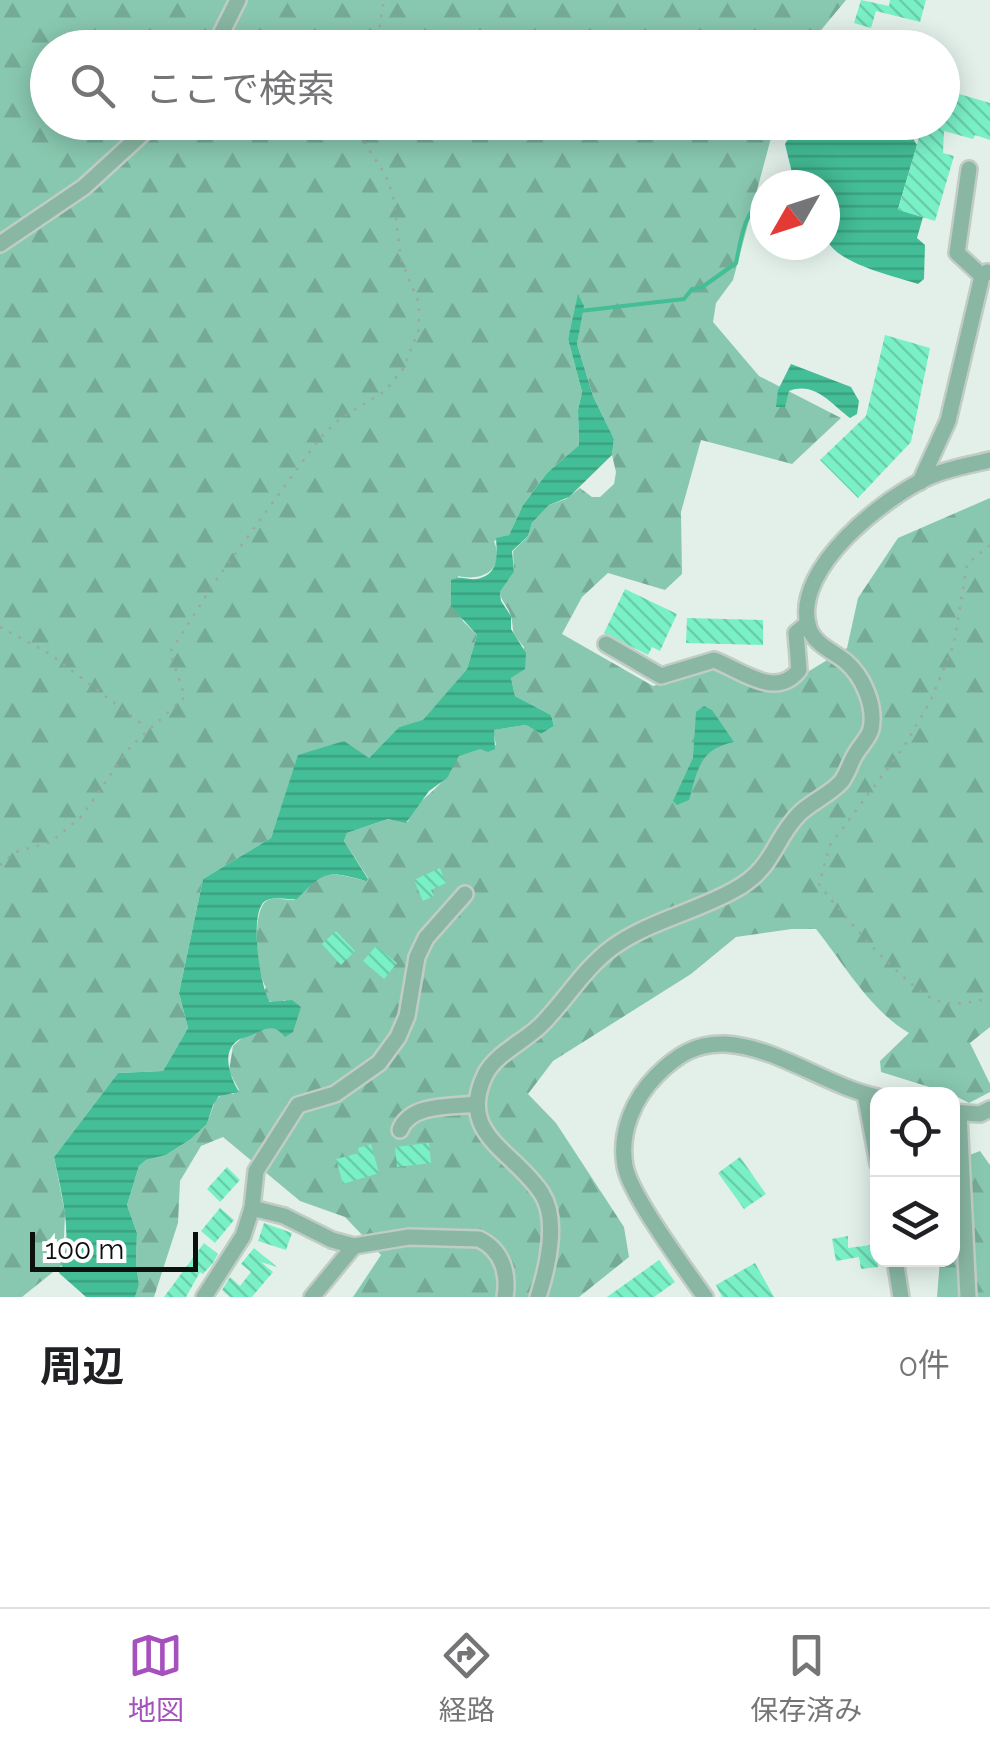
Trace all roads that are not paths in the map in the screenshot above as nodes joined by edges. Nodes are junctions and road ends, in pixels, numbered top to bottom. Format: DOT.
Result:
graph roads {
  1 [pos="238,0"];
  2 [pos="223,30"];
  3 [pos="135,140"];
  4 [pos="969,169"];
  5 [pos="0,244"];
  6 [pos="986,273"];
  7 [pos="990,460"];
  8 [pos="920,482"];
  9 [pos="808,623"];
  10 [pos="606,644"];
  11 [pos="464,894"];
  12 [pos="870,1095"];
  13 [pos="477,1104"];
  14 [pos="990,1109"];
  15 [pos="960,1113"];
  16 [pos="400,1130"];
  17 [pos="960,1174"];
  18 [pos="252,1208"];
  19 [pos="354,1246"];
  20 [pos="896,1267"];
  21 [pos="701,1292"];
  22 [pos="204,1297"];
  23 [pos="312,1297"];
  24 [pos="506,1297"];
  25 [pos="538,1297"];
  26 [pos="682,1297"];
  27 [pos="902,1297"];
  28 [pos="968,1297"];
  1 -- 2 [label="street"];
  3 -- 5 [label="street"];
  4 -- 6 [label="street"];
  6 -- 8 [label="street"];
  7 -- 8 [label="street"];
  8 -- 9 [label="street"];
  9 -- 10 [label="street"];
  9 -- 13 [label="street"];
  11 -- 18 [label="street"];
  12 -- 21 [label="street"];
  13 -- 16 [label="street"];
  13 -- 25 [label="street"];
  14 -- 15 [label="street"];
  17 -- 28 [label="street"];
  18 -- 19 [label="street"];
  18 -- 22 [label="street"];
  19 -- 23 [label="street"];
  19 -- 24 [label="street"];
  20 -- 27 [label="street"];
  21 -- 26 [label="street"];
}
